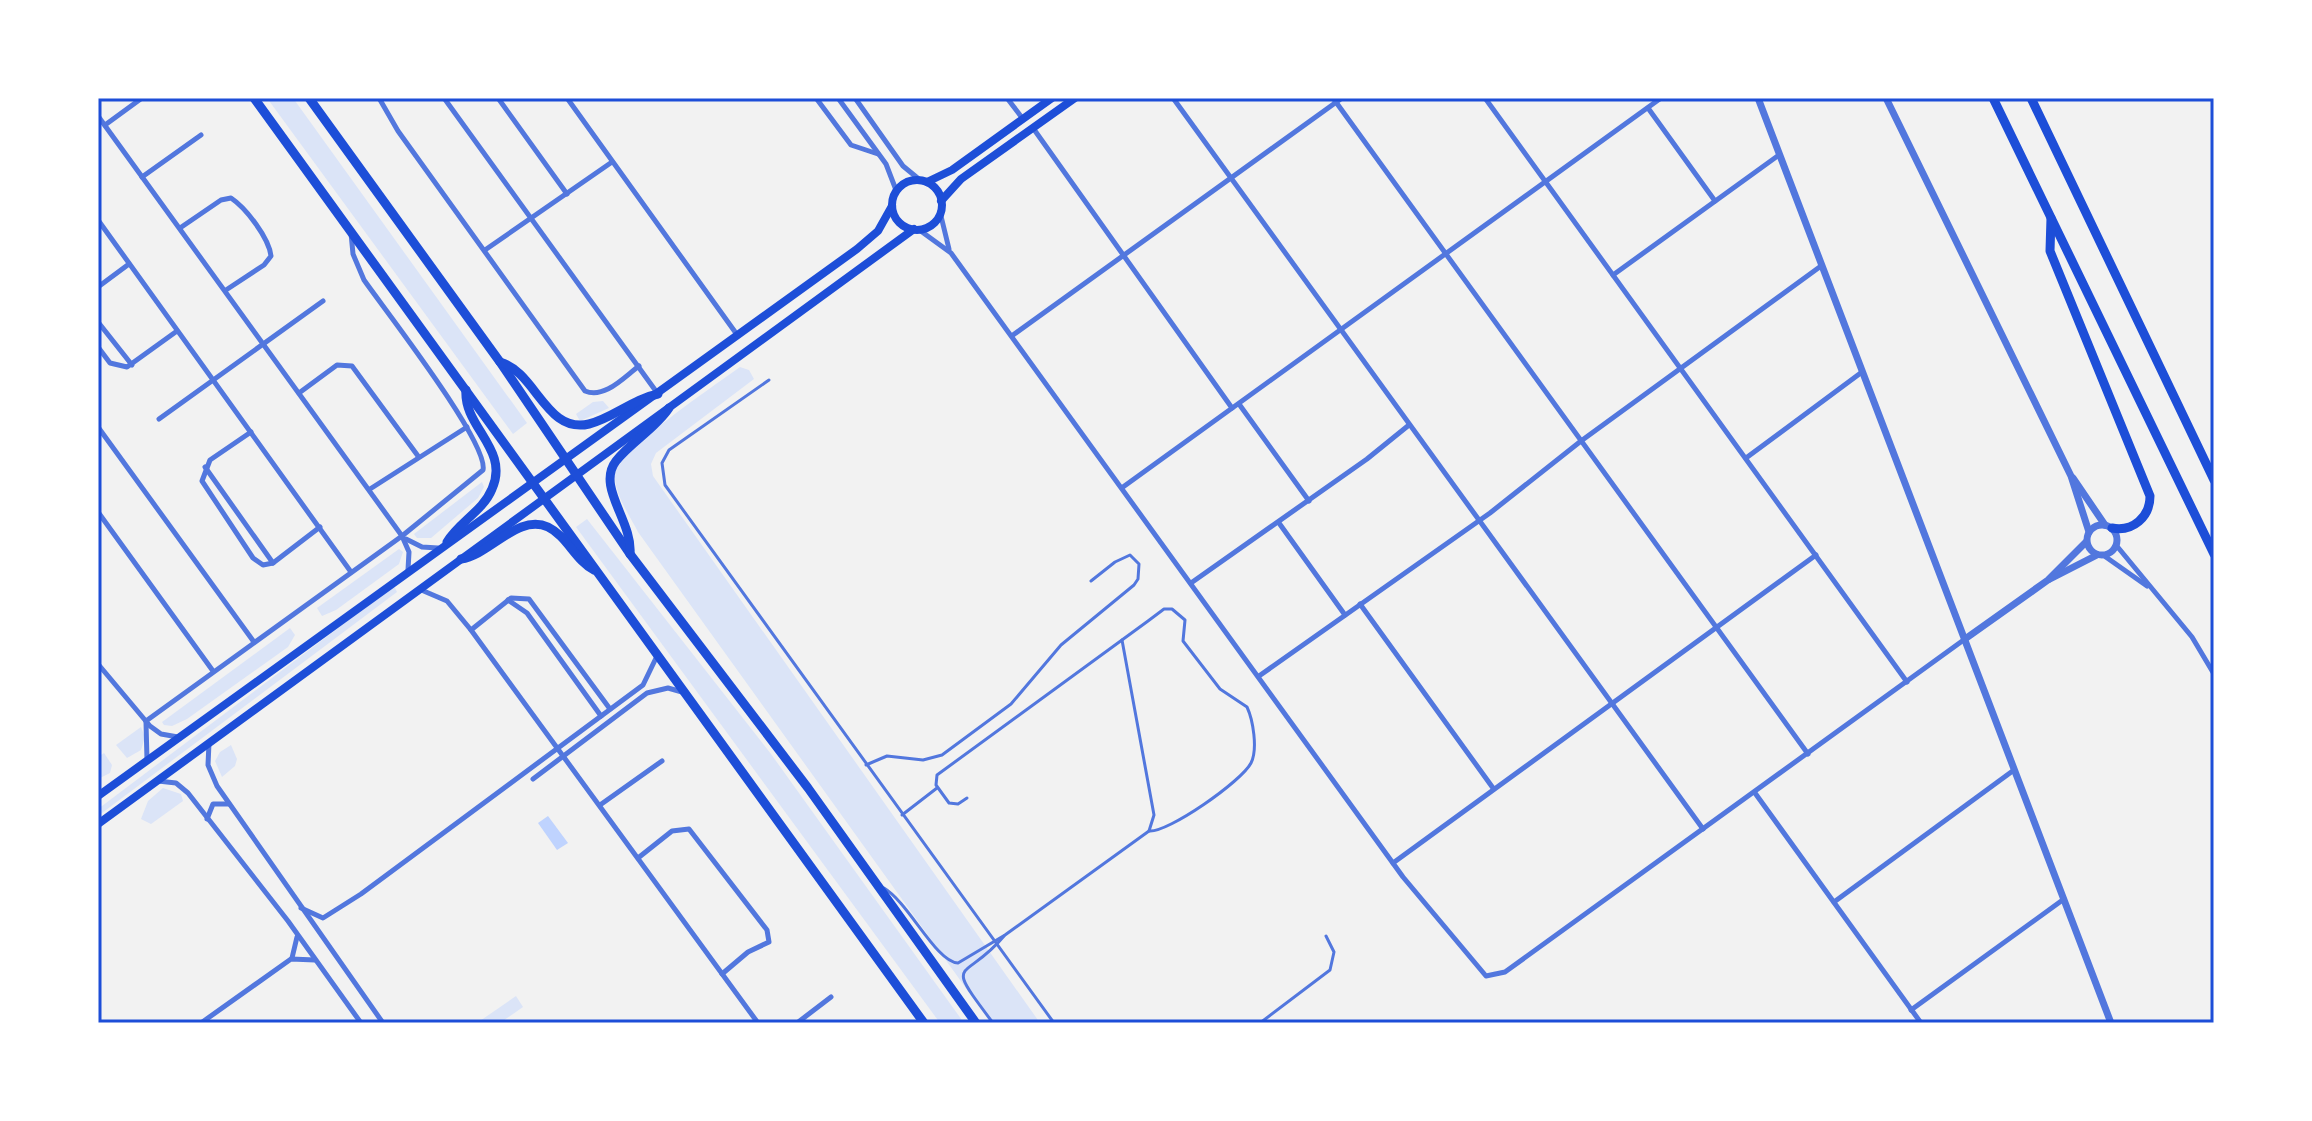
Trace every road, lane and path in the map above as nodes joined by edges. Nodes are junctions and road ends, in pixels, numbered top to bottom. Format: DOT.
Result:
graph roads {
  1 [pos="142,98"];
  2 [pos="254,98"];
  3 [pos="309,98"];
  4 [pos="379,98"];
  5 [pos="444,98"];
  6 [pos="498,98"];
  7 [pos="567,98"];
  8 [pos="816,98"];
  9 [pos="838,98"];
  10 [pos="855,98"];
  11 [pos="1007,98"];
  12 [pos="1052,98"];
  13 [pos="1075,98"];
  14 [pos="1173,98"];
  15 [pos="1342,98"];
  16 [pos="1485,98"];
  17 [pos="1661,98"];
  18 [pos="1758,98"];
  19 [pos="1886,98"];
  20 [pos="1993,98"];
  21 [pos="2031,98"];
  22 [pos="1334,100"];
  23 [pos="1648,108"];
  24 [pos="98,116"];
  25 [pos="1023,119"];
  26 [pos="105,125"];
  27 [pos="1033,128"];
  28 [pos="201,135"];
  29 [pos="878,154"];
  30 [pos="1779,155"];
  31 [pos="612,162"];
  32 [pos="142,177"];
  33 [pos="1231,178"];
  34 [pos="924,181"];
  35 [pos="1546,182"];
  36 [pos="896,190"];
  37 [pos="567,194"];
  38 [pos="941,201"];
  39 [pos="1715,201"];
  40 [pos="892,206"];
  41 [pos="940,212"];
  42 [pos="531,218"];
  43 [pos="2051,218"];
  44 [pos="98,220"];
  45 [pos="180,228"];
  46 [pos="916,229"];
  47 [pos="351,233"];
  48 [pos="485,250"];
  49 [pos="951,253"];
  50 [pos="1446,254"];
  51 [pos="1123,257"];
  52 [pos="129,264"];
  53 [pos="1821,266"];
  54 [pos="1613,275"];
  55 [pos="98,287"];
  56 [pos="226,290"];
  57 [pos="323,301"];
  58 [pos="98,322"];
  59 [pos="1341,330"];
  60 [pos="177,331"];
  61 [pos="1013,335"];
  62 [pos="738,336"];
  63 [pos="263,343"];
  64 [pos="98,347"];
  65 [pos="500,362"];
  66 [pos="132,365"];
  67 [pos="639,366"];
  68 [pos="1681,369"];
  69 [pos="1862,372"];
  70 [pos="213,380"];
  71 [pos="769,380"];
  72 [pos="466,390"];
  73 [pos="299,393"];
  74 [pos="658,394"];
  75 [pos="1239,404"];
  76 [pos="669,408"];
  77 [pos="1232,408"];
  78 [pos="159,419"];
  79 [pos="1409,425"];
  80 [pos="98,427"];
  81 [pos="467,427"];
  82 [pos="251,432"];
  83 [pos="1581,441"];
  84 [pos="418,456"];
  85 [pos="1746,458"];
  86 [pos="566,460"];
  87 [pos="205,467"];
  88 [pos="577,476"];
  89 [pos="2071,476"];
  90 [pos="2214,480"];
  91 [pos="534,481"];
  92 [pos="1123,487"];
  93 [pos="370,489"];
  94 [pos="545,498"];
  95 [pos="1309,501"];
  96 [pos="504,502"];
  97 [pos="98,512"];
  98 [pos="515,520"];
  99 [pos="1479,521"];
  100 [pos="1279,523"];
  101 [pos="2108,526"];
  102 [pos="320,527"];
  103 [pos="2089,532"];
  104 [pos="402,536"];
  105 [pos="447,542"];
  106 [pos="2086,542"];
  107 [pos="2116,545"];
  108 [pos="438,548"];
  109 [pos="630,554"];
  110 [pos="2214,554"];
  111 [pos="1816,555"];
  112 [pos="2100,555"];
  113 [pos="461,559"];
  114 [pos="273,563"];
  115 [pos="408,570"];
  116 [pos="351,572"];
  117 [pos="599,572"];
  118 [pos="2048,580"];
  119 [pos="1091,581"];
  120 [pos="1191,583"];
  121 [pos="2148,586"];
  122 [pos="419,589"];
  123 [pos="507,600"];
  124 [pos="1360,604"];
  125 [pos="1345,615"];
  126 [pos="1717,628"];
  127 [pos="471,630"];
  128 [pos="1965,639"];
  129 [pos="1122,640"];
  130 [pos="254,642"];
  131 [pos="657,655"];
  132 [pos="98,664"];
  133 [pos="213,671"];
  134 [pos="2214,674"];
  135 [pos="1259,676"];
  136 [pos="1907,682"];
  137 [pos="688,696"];
  138 [pos="1610,703"];
  139 [pos="610,709"];
  140 [pos="601,716"];
  141 [pos="146,721"];
  142 [pos="179,737"];
  143 [pos="209,741"];
  144 [pos="559,748"];
  145 [pos="1808,754"];
  146 [pos="565,756"];
  147 [pos="147,760"];
  148 [pos="662,761"];
  149 [pos="866,765"];
  150 [pos="2014,770"];
  151 [pos="533,779"];
  152 [pos="153,782"];
  153 [pos="938,788"];
  154 [pos="1493,788"];
  155 [pos="1755,793"];
  156 [pos="98,796"];
  157 [pos="967,798"];
  158 [pos="230,805"];
  159 [pos="600,805"];
  160 [pos="902,815"];
  161 [pos="208,820"];
  162 [pos="98,824"];
  163 [pos="1703,829"];
  164 [pos="1149,831"];
  165 [pos="638,858"];
  166 [pos="1393,863"];
  167 [pos="877,885"];
  168 [pos="2064,899"];
  169 [pos="1834,902"];
  170 [pos="301,908"];
  171 [pos="297,935"];
  172 [pos="1326,936"];
  173 [pos="995,942"];
  174 [pos="291,959"];
  175 [pos="315,960"];
  176 [pos="722,974"];
  177 [pos="831,997"];
  178 [pos="1911,1010"];
  179 [pos="201,1023"];
  180 [pos="361,1023"];
  181 [pos="383,1023"];
  182 [pos="758,1023"];
  183 [pos="797,1023"];
  184 [pos="924,1023"];
  185 [pos="976,1023"];
  186 [pos="993,1023"];
  187 [pos="1054,1023"];
  188 [pos="1260,1023"];
  189 [pos="1921,1023"];
  190 [pos="2111,1023"];
  1 -- 26 [label="street"];
  2 -- 47 [label="main road"];
  3 -- 65 [label="main road"];
  4 -- 48 [label="street"];
  5 -- 42 [label="street"];
  6 -- 37 [label="street"];
  7 -- 31 [label="street"];
  8 -- 29 [label="street"];
  9 -- 29 [label="street"];
  10 -- 34 [label="street"];
  11 -- 25 [label="street"];
  12 -- 25 [label="main road"];
  13 -- 27 [label="main road"];
  14 -- 33 [label="street"];
  15 -- 22 [label="street"];
  16 -- 35 [label="street"];
  17 -- 23 [label="street"];
  18 -- 30 [label="street"];
  19 -- 89 [label="street"];
  20 -- 43 [label="main road"];
  21 -- 90 [label="main road"];
  22 -- 33 [label="street"];
  22 -- 50 [label="street"];
  23 -- 35 [label="street"];
  23 -- 39 [label="street"];
  24 -- 26 [label="street"];
  25 -- 34 [label="main road"];
  26 -- 32 [label="street"];
  27 -- 38 [label="main road"];
  27 -- 51 [label="street"];
  28 -- 32 [label="street"];
  29 -- 36 [label="street"];
  30 -- 39 [label="street"];
  30 -- 53 [label="street"];
  31 -- 37 [label="street"];
  31 -- 62 [label="street"];
  32 -- 45 [label="street"];
  33 -- 51 [label="street"];
  33 -- 59 [label="street"];
  34 -- 36 [label="main road"];
  34 -- 38 [label="main road"];
  35 -- 50 [label="street"];
  35 -- 54 [label="street"];
  36 -- 40 [label="main road"];
  37 -- 42 [label="street"];
  38 -- 41 [label="main road"];
  39 -- 54 [label="street"];
  40 -- 46 [label="main road"];
  40 -- 62 [label="main road"];
  41 -- 46 [label="main road"];
  41 -- 49 [label="street"];
  42 -- 48 [label="street"];
  42 -- 67 [label="street"];
  43 -- 101 [label="main road"];
  43 -- 110 [label="main road"];
  44 -- 52 [label="street"];
  45 -- 56 [label="street"];
  45 -- 56 [label="street"];
  46 -- 49 [label="street"];
  46 -- 76 [label="main road"];
  47 -- 72 [label="main road"];
  47 -- 81 [label="street"];
  48 -- 67 [label="street"];
  49 -- 61 [label="street"];
  50 -- 59 [label="street"];
  50 -- 83 [label="street"];
  51 -- 61 [label="street"];
  51 -- 77 [label="street"];
  52 -- 55 [label="street"];
  52 -- 60 [label="street"];
  53 -- 68 [label="street"];
  53 -- 69 [label="street"];
  54 -- 68 [label="street"];
  56 -- 63 [label="street"];
  57 -- 63 [label="street"];
  58 -- 66 [label="street"];
  59 -- 75 [label="street"];
  59 -- 79 [label="street"];
  60 -- 66 [label="street"];
  60 -- 70 [label="street"];
  61 -- 92 [label="street"];
  62 -- 74 [label="main road"];
  63 -- 70 [label="street"];
  63 -- 73 [label="street"];
  64 -- 66 [label="street"];
  65 -- 74 [label="main road"];
  65 -- 86 [label="main road"];
  67 -- 74 [label="street"];
  68 -- 83 [label="street"];
  68 -- 85 [label="street"];
  69 -- 85 [label="street"];
  69 -- 128 [label="street"];
  70 -- 78 [label="street"];
  70 -- 82 [label="street"];
  71 -- 149 [label="lane"];
  72 -- 91 [label="main road"];
  72 -- 105 [label="main road"];
  73 -- 84 [label="street"];
  73 -- 93 [label="street"];
  74 -- 86 [label="main road"];
  75 -- 77 [label="street"];
  75 -- 95 [label="street"];
  76 -- 88 [label="main road"];
  76 -- 109 [label="main road"];
  77 -- 92 [label="street"];
  79 -- 95 [label="street"];
  79 -- 99 [label="street"];
  80 -- 130 [label="street"];
  81 -- 84 [label="street"];
  81 -- 104 [label="street"];
  82 -- 87 [label="street"];
  82 -- 102 [label="street"];
  83 -- 99 [label="street"];
  83 -- 126 [label="street"];
  84 -- 93 [label="street"];
  85 -- 111 [label="street"];
  86 -- 88 [label="main road"];
  86 -- 91 [label="main road"];
  87 -- 114 [label="street"];
  87 -- 114 [label="street"];
  88 -- 94 [label="main road"];
  88 -- 109 [label="main road"];
  89 -- 101 [label="street"];
  89 -- 103 [label="street"];
  91 -- 94 [label="main road"];
  91 -- 96 [label="main road"];
  92 -- 120 [label="street"];
  93 -- 104 [label="street"];
  94 -- 98 [label="main road"];
  94 -- 117 [label="main road"];
  95 -- 100 [label="street"];
  96 -- 98 [label="main road"];
  96 -- 105 [label="main road"];
  97 -- 133 [label="street"];
  98 -- 113 [label="main road"];
  99 -- 124 [label="street"];
  99 -- 138 [label="street"];
  100 -- 120 [label="street"];
  100 -- 125 [label="street"];
  101 -- 103 [label="street"];
  101 -- 107 [label="street"];
  102 -- 114 [label="street"];
  102 -- 116 [label="street"];
  103 -- 106 [label="street"];
  104 -- 108 [label="street"];
  104 -- 115 [label="street"];
  104 -- 116 [label="street"];
  105 -- 108 [label="main road"];
  106 -- 112 [label="street"];
  106 -- 118 [label="street"];
  107 -- 112 [label="street"];
  107 -- 121 [label="street"];
  108 -- 115 [label="main road"];
  109 -- 167 [label="main road"];
  111 -- 126 [label="street"];
  111 -- 136 [label="street"];
  112 -- 118 [label="street"];
  112 -- 121 [label="street"];
  113 -- 117 [label="main road"];
  113 -- 122 [label="main road"];
  115 -- 142 [label="main road"];
  116 -- 130 [label="street"];
  117 -- 131 [label="main road"];
  118 -- 128 [label="street"];
  119 -- 149 [label="lane"];
  120 -- 135 [label="street"];
  121 -- 134 [label="street"];
  122 -- 127 [label="street"];
  122 -- 143 [label="main road"];
  123 -- 127 [label="street"];
  123 -- 139 [label="street"];
  123 -- 140 [label="street"];
  124 -- 125 [label="street"];
  124 -- 154 [label="street"];
  125 -- 135 [label="street"];
  126 -- 138 [label="street"];
  126 -- 145 [label="street"];
  127 -- 144 [label="street"];
  128 -- 136 [label="street"];
  128 -- 150 [label="street"];
  129 -- 153 [label="lane"];
  129 -- 164 [label="lane"];
  129 -- 164 [label="lane"];
  130 -- 133 [label="street"];
  131 -- 137 [label="main road"];
  131 -- 139 [label="street"];
  132 -- 141 [label="street"];
  133 -- 141 [label="street"];
  135 -- 166 [label="street"];
  136 -- 145 [label="street"];
  137 -- 146 [label="street"];
  137 -- 184 [label="main road"];
  138 -- 154 [label="street"];
  138 -- 163 [label="street"];
  139 -- 140 [label="street"];
  140 -- 144 [label="street"];
  141 -- 142 [label="street"];
  141 -- 147 [label="street"];
  142 -- 147 [label="main road"];
  143 -- 152 [label="main road"];
  143 -- 158 [label="street"];
  144 -- 146 [label="street"];
  144 -- 170 [label="street"];
  145 -- 155 [label="street"];
  146 -- 151 [label="street"];
  146 -- 159 [label="street"];
  147 -- 156 [label="main road"];
  148 -- 159 [label="street"];
  149 -- 160 [label="lane"];
  150 -- 168 [label="street"];
  150 -- 169 [label="street"];
  152 -- 161 [label="street"];
  152 -- 162 [label="main road"];
  153 -- 157 [label="lane"];
  153 -- 160 [label="lane"];
  154 -- 166 [label="street"];
  155 -- 163 [label="street"];
  155 -- 169 [label="street"];
  158 -- 161 [label="street"];
  158 -- 170 [label="street"];
  159 -- 165 [label="street"];
  160 -- 173 [label="lane"];
  161 -- 171 [label="street"];
  163 -- 166 [label="street"];
  164 -- 173 [label="lane"];
  165 -- 176 [label="street"];
  165 -- 176 [label="street"];
  167 -- 173 [label="lane"];
  167 -- 185 [label="main road"];
  168 -- 178 [label="street"];
  168 -- 190 [label="street"];
  169 -- 178 [label="street"];
  170 -- 181 [label="street"];
  171 -- 174 [label="street"];
  171 -- 175 [label="street"];
  172 -- 188 [label="lane"];
  173 -- 186 [label="lane"];
  173 -- 187 [label="lane"];
  174 -- 175 [label="street"];
  174 -- 179 [label="street"];
  175 -- 180 [label="street"];
  176 -- 182 [label="street"];
  177 -- 183 [label="street"];
  178 -- 189 [label="street"];
}
